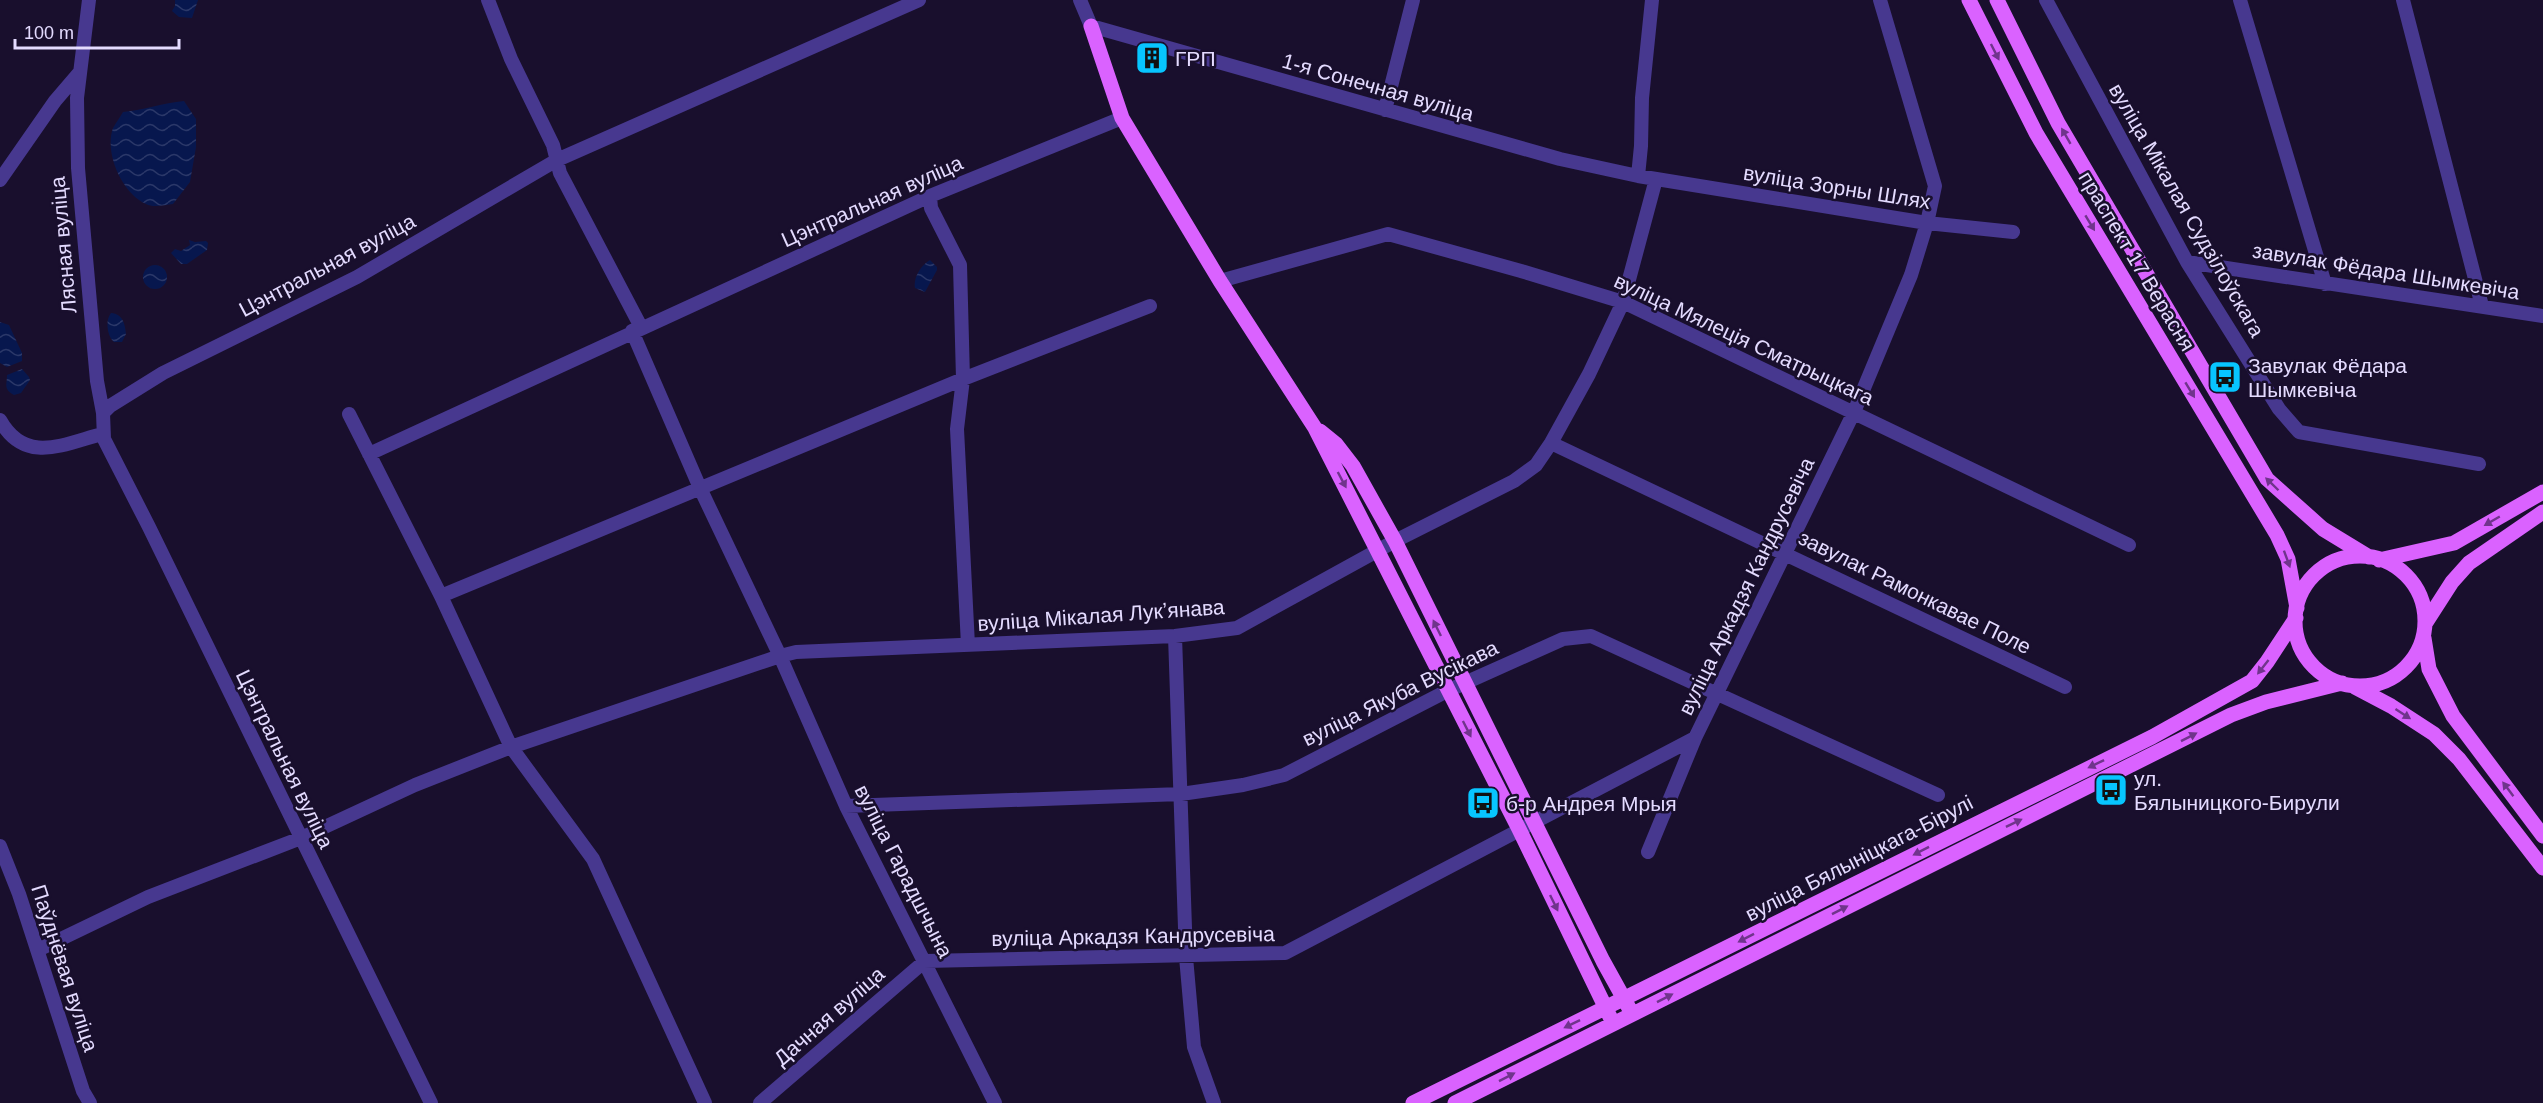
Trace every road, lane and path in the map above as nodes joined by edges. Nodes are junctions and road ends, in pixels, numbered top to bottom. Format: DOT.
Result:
graph roads {
  1 [pos="89,0"];
  2 [pos="488,0"];
  3 [pos="919,0"];
  4 [pos="1080,0"];
  5 [pos="1413,0"];
  6 [pos="1652,0"];
  7 [pos="1880,0"];
  8 [pos="1969,0"];
  9 [pos="1997,0"];
  10 [pos="2046,0"];
  11 [pos="2240,0"];
  12 [pos="2403,0"];
  13 [pos="1091,26"];
  14 [pos="79,73"];
  15 [pos="1385,110"];
  16 [pos="1122,118"];
  17 [pos="557,160"];
  18 [pos="1638,176"];
  19 [pos="1656,179"];
  20 [pos="0,180"];
  21 [pos="930,196"];
  22 [pos="1927,223"];
  23 [pos="2013,232"];
  24 [pos="2187,261"];
  25 [pos="1220,281"];
  26 [pos="2325,284"];
  27 [pos="1623,302"];
  28 [pos="1150,306"];
  29 [pos="2482,306"];
  30 [pos="2543,315"];
  31 [pos="636,329"];
  32 [pos="963,379"];
  33 [pos="1854,412"];
  34 [pos="103,413"];
  35 [pos="349,414"];
  36 [pos="0,420"];
  37 [pos="1315,428"];
  38 [pos="102,434"];
  39 [pos="1551,443"];
  40 [pos="369,454"];
  41 [pos="2479,464"];
  42 [pos="700,488"];
  43 [pos="2543,492"];
  44 [pos="2543,512"];
  45 [pos="1395,541"];
  46 [pos="2129,545"];
  47 [pos="1378,550"];
  48 [pos="1785,553"];
  49 [pos="2374,558"];
  50 [pos="441,596"];
  51 [pos="2296,613"];
  52 [pos="2425,630"];
  53 [pos="1176,636"];
  54 [pos="968,645"];
  55 [pos="780,656"];
  56 [pos="1464,683"];
  57 [pos="2347,684"];
  58 [pos="2065,687"];
  59 [pos="1447,691"];
  60 [pos="1717,692"];
  61 [pos="1695,738"];
  62 [pos="511,747"];
  63 [pos="1181,794"];
  64 [pos="1938,795"];
  65 [pos="846,806"];
  66 [pos="1534,821"];
  67 [pos="1519,829"];
  68 [pos="2543,836"];
  69 [pos="301,838"];
  70 [pos="0,846"];
  71 [pos="1648,852"];
  72 [pos="2543,868"];
  73 [pos="38,950"];
  74 [pos="1186,957"];
  75 [pos="925,961"];
  76 [pos="1625,999"];
  77 [pos="1605,1008"];
  78 [pos="1633,1014"];
  79 [pos="1613,1023"];
  80 [pos="90,1103"];
  81 [pos="431,1103"];
  82 [pos="705,1103"];
  83 [pos="760,1103"];
  84 [pos="995,1103"];
  85 [pos="1214,1103"];
  86 [pos="1413,1103"];
  87 [pos="1455,1103"];
  1 -- 14 [label="street, Лясная вуліца"];
  2 -- 17 [label="street"];
  3 -- 17 [label="street, Цэнтральная вуліца"];
  4 -- 13 [label="street"];
  5 -- 15 [label="street"];
  6 -- 18 [label="street"];
  7 -- 22 [label="street"];
  8 -- 51 [label="main road, праспект 17 Верасня, one-way"];
  49 -- 9 [label="main road, праспект 17 Верасня, one-way"];
  10 -- 24 [label="street, вуліца Мікалая Судзілоўскага"];
  11 -- 26 [label="street"];
  12 -- 29 [label="street"];
  13 -- 15 [label="street, 1-я Сонечная вуліца"];
  13 -- 16 [label="main road"];
  14 -- 20 [label="street"];
  14 -- 34 [label="street, Лясная вуліца"];
  15 -- 18 [label="street, 1-я Сонечная вуліца"];
  16 -- 21 [label="street, Цэнтральная вуліца"];
  16 -- 25 [label="main road"];
  17 -- 31 [label="street"];
  17 -- 34 [label="street, Цэнтральная вуліца"];
  18 -- 19 [label="street, 1-я Сонечная вуліца"];
  19 -- 22 [label="street, вуліца Зорны Шлях"];
  19 -- 27 [label="street, вуліца Мікалая Лукʼянава"];
  21 -- 31 [label="street, Цэнтральная вуліца"];
  21 -- 32 [label="street"];
  22 -- 23 [label="street, вуліца Зорны Шлях"];
  22 -- 33 [label="street, вуліца Аркадзя Кандрусевіча"];
  24 -- 26 [label="street, завулак Фёдара Шымкевіча"];
  24 -- 41 [label="street, вуліца Мікалая Судзілоўскага"];
  25 -- 27 [label="street, вуліца Мялеція Сматрыцкага"];
  25 -- 37 [label="main road"];
  26 -- 29 [label="street, завулак Фёдара Шымкевіча"];
  27 -- 33 [label="street, вуліца Мялеція Сматрыцкага"];
  27 -- 39 [label="street, вуліца Мікалая Лукʼянава"];
  28 -- 32 [label="street"];
  29 -- 30 [label="street, завулак Фёдара Шымкевіча"];
  31 -- 40 [label="street, Цэнтральная вуліца"];
  31 -- 42 [label="street"];
  32 -- 42 [label="street"];
  32 -- 54 [label="street"];
  33 -- 46 [label="street, вуліца Мялеція Сматрыцкага"];
  33 -- 48 [label="street, вуліца Аркадзя Кандрусевіча"];
  34 -- 38 [label="street, Цэнтральная вуліца"];
  35 -- 40 [label="street"];
  36 -- 38 [label="street"];
  37 -- 45 [label="main road"];
  37 -- 47 [label="main road, one-way"];
  38 -- 69 [label="street, Цэнтральная вуліца"];
  39 -- 45 [label="street, вуліца Мікалая Лукʼянава"];
  39 -- 48 [label="street, завулак Рамонкавае Поле"];
  40 -- 50 [label="street"];
  42 -- 50 [label="street"];
  42 -- 55 [label="street"];
  43 -- 49 [label="main road, one-way"];
  44 -- 52 [label="main road"];
  45 -- 47 [label="street, вуліца Мікалая Лукʼянава"];
  56 -- 45 [label="main road, one-way"];
  47 -- 53 [label="street, вуліца Мікалая Лукʼянава"];
  47 -- 59 [label="main road"];
  48 -- 58 [label="street, завулак Рамонкавае Поле"];
  48 -- 60 [label="street, вуліца Аркадзя Кандрусевіча"];
  49 -- 51 [label="main road"];
  49 -- 52 [label="main road"];
  50 -- 62 [label="street"];
  51 -- 57 [label="main road"];
  51 -- 76 [label="main road, вуліца Бялыніцкага-Бірулі, one-way"];
  52 -- 57 [label="main road"];
  68 -- 52 [label="main road, one-way"];
  53 -- 54 [label="street, вуліца Мікалая Лукʼянава"];
  53 -- 63 [label="street"];
  54 -- 55 [label="street, вуліца Мікалая Лукʼянава"];
  55 -- 62 [label="street, вуліца Мікалая Лукʼянава"];
  55 -- 65 [label="street, вуліца Гарадшчына"];
  56 -- 59 [label="street, вуліца Якуба Вусікава"];
  56 -- 60 [label="street, вуліца Якуба Вусікава"];
  56 -- 66 [label="main road"];
  57 -- 72 [label="main road, one-way"];
  78 -- 57 [label="main road, вуліца Бялыніцкага-Бірулі, one-way"];
  59 -- 63 [label="street, вуліца Якуба Вусікава"];
  59 -- 67 [label="main road, one-way"];
  60 -- 61 [label="street, вуліца Аркадзя Кандрусевіча"];
  60 -- 64 [label="street, вуліца Якуба Вусікава"];
  61 -- 66 [label="street, вуліца Аркадзя Кандрусевіча"];
  61 -- 71 [label="street"];
  62 -- 69 [label="street, вуліца Мікалая Лукʼянава"];
  62 -- 82 [label="street"];
  63 -- 65 [label="street, вуліца Якуба Вусікава"];
  63 -- 74 [label="street"];
  65 -- 75 [label="street, вуліца Гарадшчына"];
  66 -- 67 [label="street, вуліца Аркадзя Кандрусевіча"];
  66 -- 76 [label="main road"];
  67 -- 74 [label="street, вуліца Аркадзя Кандрусевіча"];
  67 -- 77 [label="main road, one-way"];
  69 -- 73 [label="street, вуліца Мікалая Лукʼянава"];
  69 -- 81 [label="street, Цэнтральная вуліца"];
  70 -- 73 [label="street, Паўднёвая вуліца"];
  73 -- 80 [label="street, Паўднёвая вуліца"];
  74 -- 75 [label="street, вуліца Аркадзя Кандрусевіча"];
  74 -- 85 [label="street"];
  75 -- 83 [label="street, Дачная вуліца"];
  75 -- 84 [label="street, вуліца Гарадшчына"];
  76 -- 77 [label="main road, вуліца Бялыніцкага-Бірулі"];
  76 -- 78 [label="main road"];
  77 -- 79 [label="main road"];
  77 -- 86 [label="main road, вуліца Бялыніцкага-Бірулі, one-way"];
  78 -- 79 [label="main road, вуліца Бялыніцкага-Бірулі"];
  87 -- 79 [label="main road, вуліца Бялыніцкага-Бірулі, one-way"];
}
